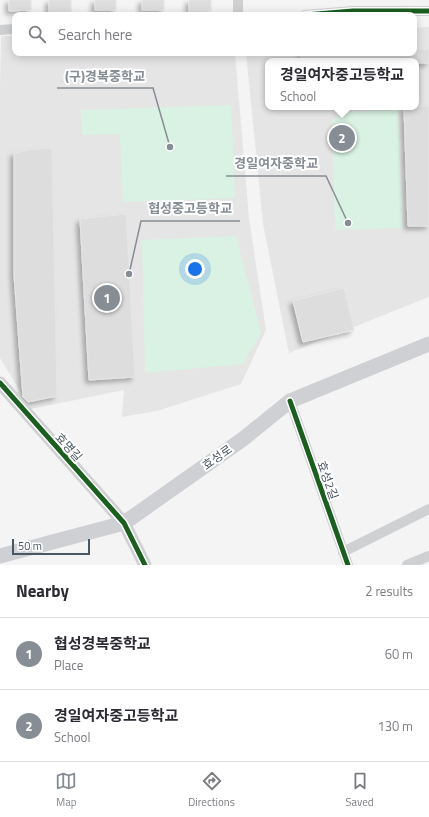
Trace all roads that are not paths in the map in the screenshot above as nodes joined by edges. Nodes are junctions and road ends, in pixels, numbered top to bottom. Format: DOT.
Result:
graph roads {
  1 [pos="238,0"];
  2 [pos="429,11"];
  3 [pos="238,12"];
  4 [pos="341,12"];
  5 [pos="12,29"];
  6 [pos="0,30"];
  7 [pos="429,344"];
  8 [pos="0,384"];
  9 [pos="290,401"];
  10 [pos="429,509"];
  11 [pos="124,523"];
  12 [pos="343,552"];
  13 [pos="0,556"];
  14 [pos="429,556"];
  15 [pos="145,565"];
  16 [pos="348,565"];
  17 [pos="407,565"];
  1 -- 3 [label="street"];
  2 -- 4 [label="street"];
  5 -- 6 [label="street"];
  7 -- 9 [label="main road, 효성로"];
  8 -- 11 [label="street, 효명길"];
  9 -- 11 [label="main road, 효성로"];
  9 -- 12 [label="street, 효성2길"];
  10 -- 12 [label="street"];
  11 -- 13 [label="main road, 효성로"];
  11 -- 15 [label="street, 효명길"];
  12 -- 16 [label="street, 효성2길"];
  14 -- 17 [label="street"];
}
